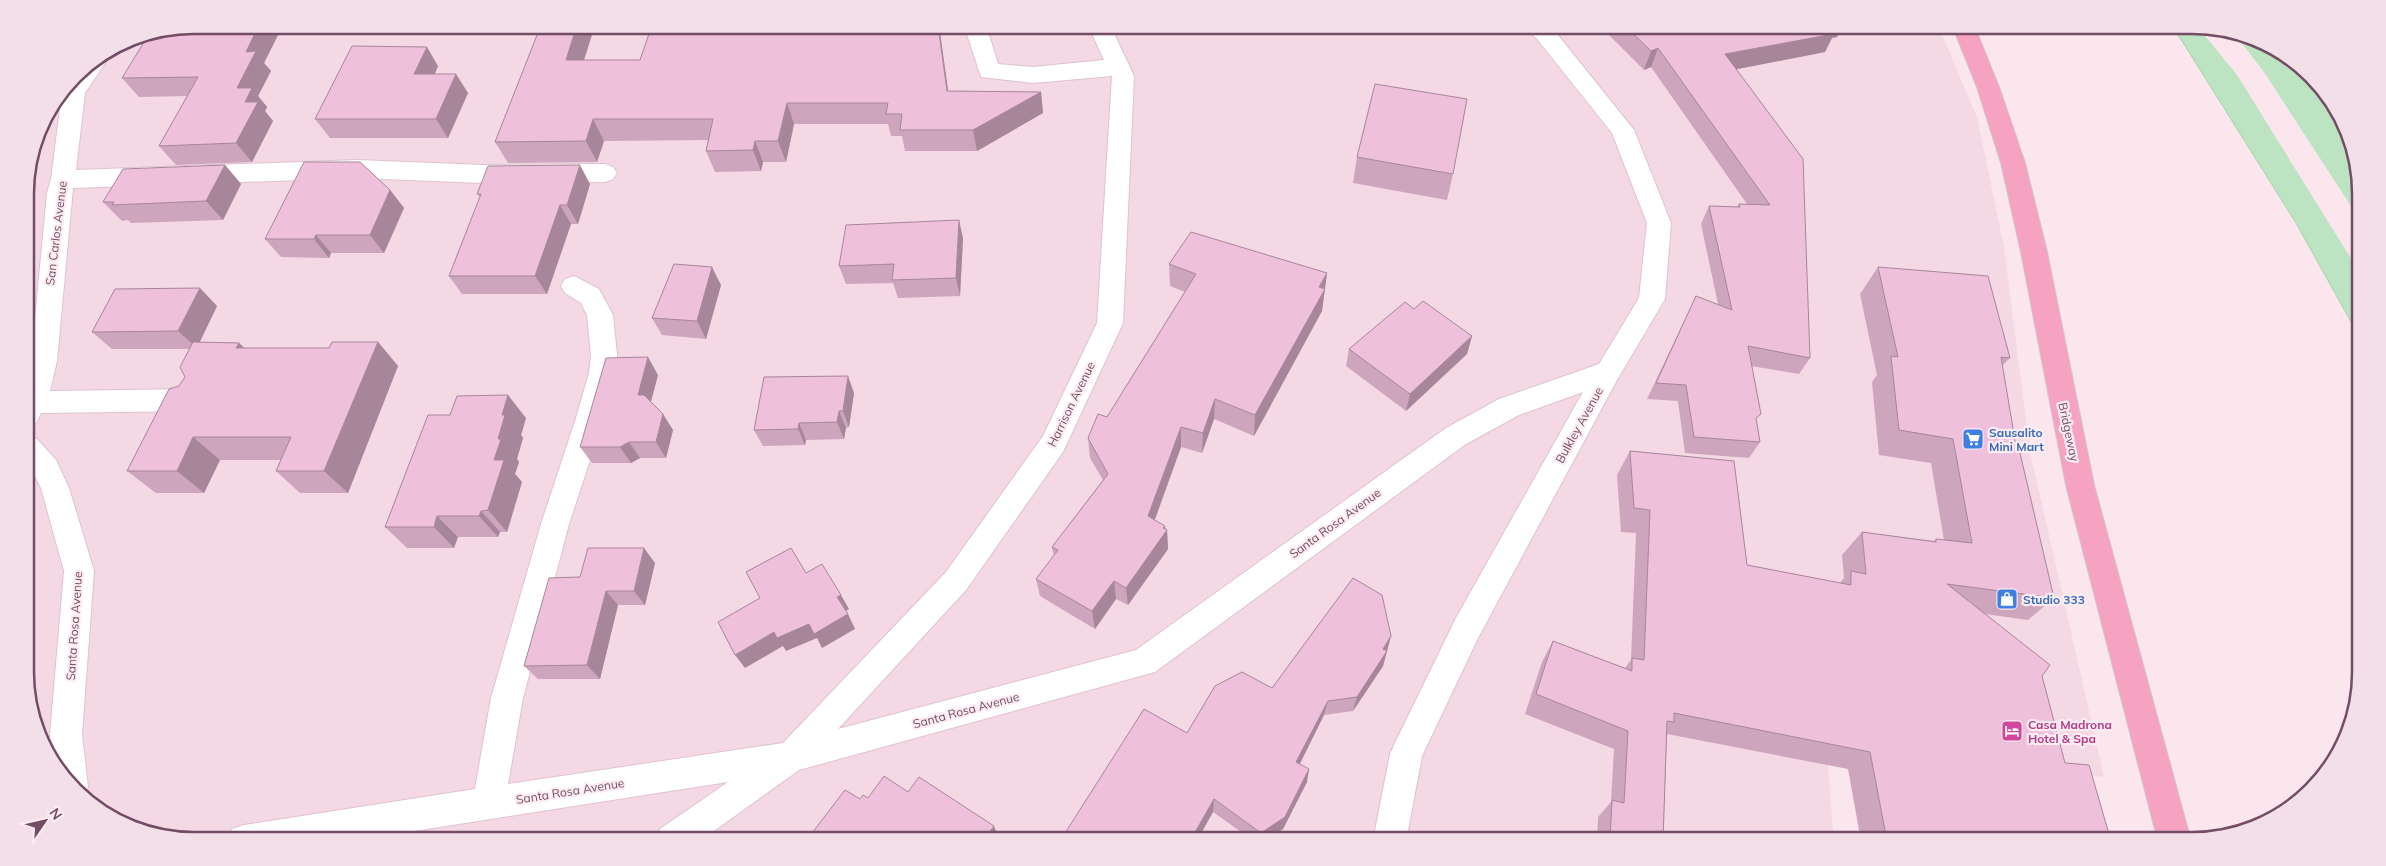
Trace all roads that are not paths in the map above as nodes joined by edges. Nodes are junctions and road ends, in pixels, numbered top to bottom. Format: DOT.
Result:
graph roads {
  1 [pos="978,34"];
  2 [pos="1103,34"];
  3 [pos="1545,34"];
  4 [pos="1967,34"];
  5 [pos="1118,66"];
  6 [pos="83,80"];
  7 [pos="605,173"];
  8 [pos="63,179"];
  9 [pos="574,286"];
  10 [pos="1608,372"];
  11 [pos="34,395"];
  12 [pos="195,400"];
  13 [pos="34,408"];
  14 [pos="34,455"];
  15 [pos="791,757"];
  16 [pos="71,775"];
  17 [pos="489,804"];
  18 [pos="304,832"];
  19 [pos="685,832"];
  20 [pos="1391,832"];
  21 [pos="2172,832"];
  1 -- 5 [label="street"];
  2 -- 5 [label="street, Harrison Avenue"];
  3 -- 10 [label="street, Bulkley Avenue"];
  4 -- 21 [label="main road, Bridgeway"];
  5 -- 15 [label="street, Harrison Avenue"];
  6 -- 8 [label="street, San Carlos Avenue"];
  7 -- 8 [label="street"];
  8 -- 11 [label="street, San Carlos Avenue"];
  9 -- 17 [label="street"];
  10 -- 15 [label="street, Santa Rosa Avenue"];
  10 -- 20 [label="street, Bulkley Avenue"];
  12 -- 13 [label="street"];
  14 -- 16 [label="street, Santa Rosa Avenue"];
  15 -- 17 [label="street, Santa Rosa Avenue"];
  15 -- 19 [label="street"];
  17 -- 18 [label="street, Santa Rosa Avenue"];
}
